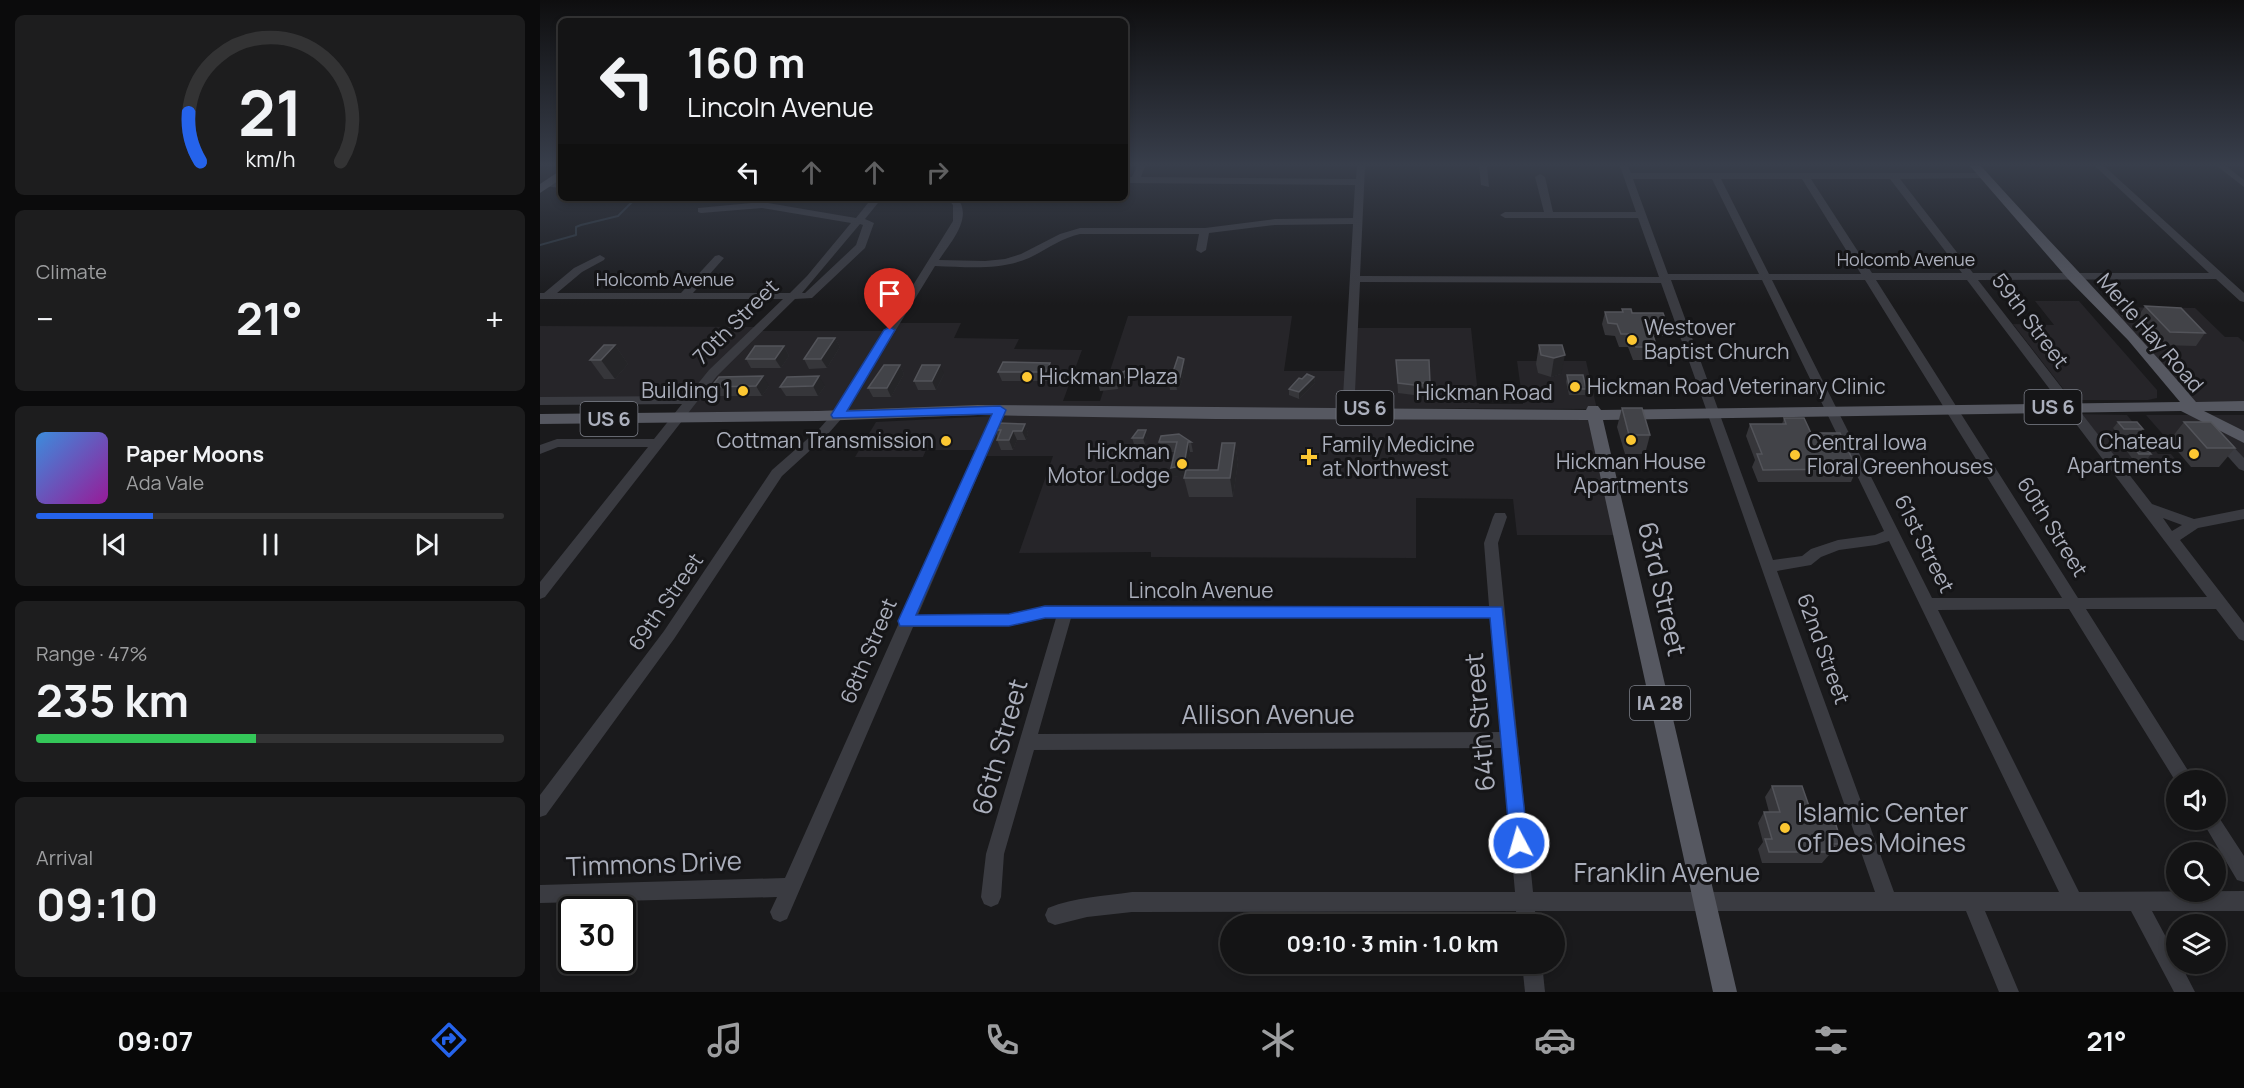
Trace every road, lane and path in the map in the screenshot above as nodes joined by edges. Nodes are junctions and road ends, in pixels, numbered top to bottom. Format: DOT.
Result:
graph roads {
  1 [pos="811,212"];
  2 [pos="863,212"];
  3 [pos="958,212"];
  4 [pos="1359,212"];
  5 [pos="1733,212"];
  6 [pos="1831,212"];
  7 [pos="1922,212"];
  8 [pos="2016,212"];
  9 [pos="2150,212"];
  10 [pos="1505,215"];
  11 [pos="1548,215"];
  12 [pos="1642,215"];
  13 [pos="857,219"];
  14 [pos="1358,221"];
  15 [pos="1205,231"];
  16 [pos="1201,250"];
  17 [pos="600,258"];
  18 [pos="719,258"];
  19 [pos="932,263"];
  20 [pos="1867,276"];
  21 [pos="1969,276"];
  22 [pos="2073,276"];
  23 [pos="2220,276"];
  24 [pos="1765,277"];
  25 [pos="1665,278"];
  26 [pos="1355,279"];
  27 [pos="544,296"];
  28 [pos="684,296"];
  29 [pos="791,297"];
  30 [pos="2244,299"];
  31 [pos="2162,383"];
  32 [pos="691,400"];
  33 [pos="540,401"];
  34 [pos="2156,406"];
  35 [pos="2244,406"];
  36 [pos="2191,409"];
  37 [pos="1831,410"];
  38 [pos="1951,410"];
  39 [pos="1348,411"];
  40 [pos="2072,411"];
  41 [pos="1594,412"];
  42 [pos="1713,412"];
  43 [pos="999,413"];
  44 [pos="2244,415"];
  45 [pos="540,419"];
  46 [pos="834,420"];
  47 [pos="673,423"];
  48 [pos="540,429"];
  49 [pos="2244,438"];
  50 [pos="657,443"];
  51 [pos="540,450"];
  52 [pos="2244,466"];
  53 [pos="2146,507"];
  54 [pos="2244,514"];
  55 [pos="1500,517"];
  56 [pos="2194,524"];
  57 [pos="1893,534"];
  58 [pos="2171,539"];
  59 [pos="1767,567"];
  60 [pos="540,570"];
  61 [pos="558,570"];
  62 [pos="540,593"];
  63 [pos="2220,603"];
  64 [pos="1928,604"];
  65 [pos="2074,604"];
  66 [pos="1065,612"];
  67 [pos="1497,612"];
  68 [pos="906,621"];
  69 [pos="2244,635"];
  70 [pos="1509,740"];
  71 [pos="1028,742"];
  72 [pos="2179,770"];
  73 [pos="540,808"];
  74 [pos="2217,830"];
  75 [pos="2244,873"];
  76 [pos="791,887"];
  77 [pos="540,894"];
  78 [pos="991,897"];
  79 [pos="1704,900"];
  80 [pos="1887,900"];
  81 [pos="1971,900"];
  82 [pos="2074,900"];
  83 [pos="2136,900"];
  84 [pos="2244,900"];
  85 [pos="1525,901"];
  86 [pos="780,912"];
  87 [pos="1526,914"];
  88 [pos="1055,915"];
  89 [pos="1533,974"];
  90 [pos="1534,992"];
  91 [pos="1725,992"];
  92 [pos="2009,992"];
  93 [pos="2185,992"];
  1 -- 13 [label="street"];
  2 -- 13 [label="street, 70th Street"];
  3 -- 19 [label="street, 69th Street"];
  4 -- 14 [label="street"];
  5 -- 24 [label="street, 61st Street"];
  6 -- 20 [label="street, 60th Street"];
  7 -- 21 [label="street, 59th Street"];
  8 -- 22 [label="main road, Merle Hay Road"];
  9 -- 23 [label="street"];
  10 -- 11 [label="street"];
  11 -- 12 [label="street"];
  12 -- 25 [label="street, 62nd Street"];
  13 -- 29 [label="street, 70th Street"];
  13 -- 29 [label="street"];
  14 -- 15 [label="street"];
  14 -- 26 [label="street"];
  15 -- 16 [label="street"];
  15 -- 19 [label="street"];
  17 -- 27 [label="street"];
  18 -- 28 [label="street"];
  19 -- 46 [label="street, 69th Street"];
  20 -- 21 [label="street, Holcomb Avenue"];
  20 -- 24 [label="street, Holcomb Avenue"];
  20 -- 38 [label="street, 60th Street"];
  21 -- 22 [label="street, Holcomb Avenue"];
  21 -- 40 [label="street, 59th Street"];
  22 -- 23 [label="street, Holcomb Avenue"];
  22 -- 31 [label="main road, Merle Hay Road"];
  22 -- 36 [label="main road, Merle Hay Road"];
  23 -- 30 [label="street"];
  24 -- 25 [label="street, Holcomb Avenue"];
  24 -- 37 [label="street, 61st Street"];
  25 -- 26 [label="street, Holcomb Avenue"];
  25 -- 42 [label="street, 62nd Street"];
  26 -- 39 [label="street"];
  27 -- 28 [label="street, Holcomb Avenue"];
  28 -- 29 [label="street, Holcomb Avenue"];
  29 -- 32 [label="street, 70th Street"];
  31 -- 34 [label="main road"];
  31 -- 36 [label="main road, Merle Hay Road"];
  32 -- 33 [label="street"];
  32 -- 47 [label="street, 70th Street"];
  34 -- 36 [label="main road, Hickman Road"];
  34 -- 40 [label="main road, Hickman Road / US 6"];
  35 -- 36 [label="main road, Hickman Road"];
  36 -- 40 [label="main road, Hickman Road / US 6"];
  36 -- 44 [label="main road, Hickman Road"];
  36 -- 49 [label="main road"];
  36 -- 52 [label="street, Merle Hay Road"];
  37 -- 38 [label="main road, Hickman Road / US 6"];
  37 -- 42 [label="main road, Hickman Road / US 6"];
  37 -- 57 [label="street, 61st Street"];
  38 -- 40 [label="main road, Hickman Road / US 6"];
  38 -- 65 [label="street, 60th Street"];
  39 -- 41 [label="main road, Hickman Road / US 6"];
  39 -- 43 [label="main road, Hickman Road / US 6"];
  40 -- 53 [label="street, 59th Street"];
  41 -- 42 [label="main road, Hickman Road / US 6"];
  41 -- 79 [label="main road, 63rd Street / IA 28"];
  42 -- 59 [label="street, 62nd Street"];
  43 -- 46 [label="main road, Hickman Road / US 6"];
  43 -- 68 [label="street, 68th Street"];
  45 -- 47 [label="main road, Hickman Road / US 6"];
  46 -- 47 [label="main road, Hickman Road / US 6"];
  46 -- 73 [label="street, 69th Street"];
  47 -- 48 [label="main road, Hickman Road / US 6"];
  47 -- 50 [label="street, 70th Street"];
  50 -- 51 [label="street"];
  50 -- 61 [label="street, 70th Street"];
  53 -- 56 [label="street"];
  53 -- 58 [label="street, 59th Street"];
  54 -- 56 [label="street"];
  55 -- 67 [label="street, 64th Street"];
  56 -- 58 [label="street"];
  57 -- 59 [label="street"];
  57 -- 64 [label="street, 61st Street"];
  58 -- 63 [label="street, 59th Street"];
  59 -- 80 [label="street, 62nd Street"];
  60 -- 61 [label="street"];
  61 -- 62 [label="street, 70th Street"];
  63 -- 65 [label="street"];
  63 -- 69 [label="street, 59th Street"];
  64 -- 65 [label="street"];
  64 -- 82 [label="street, 61st Street"];
  65 -- 72 [label="street, 60th Street"];
  66 -- 67 [label="street, Lincoln Avenue"];
  66 -- 68 [label="street, Lincoln Avenue"];
  66 -- 71 [label="street, 66th Street"];
  67 -- 70 [label="street, 64th Street"];
  68 -- 76 [label="street, 68th Street"];
  70 -- 71 [label="street, Allison Avenue"];
  70 -- 85 [label="street, 64th Street"];
  71 -- 78 [label="street, 66th Street"];
  74 -- 75 [label="street"];
  76 -- 77 [label="street, Timmons Drive"];
  76 -- 86 [label="street, 68th Street"];
  79 -- 80 [label="street, Franklin Avenue"];
  79 -- 85 [label="street, Franklin Avenue"];
  79 -- 91 [label="main road, 63rd Street / IA 28"];
  80 -- 81 [label="street, Franklin Avenue"];
  81 -- 82 [label="street, Franklin Avenue"];
  81 -- 92 [label="street"];
  82 -- 83 [label="street, Franklin Avenue"];
  83 -- 84 [label="street, Franklin Avenue"];
  83 -- 93 [label="street"];
  85 -- 87 [label="street, 64th Street"];
  85 -- 88 [label="street, Franklin Avenue"];
  89 -- 90 [label="street"];
}
